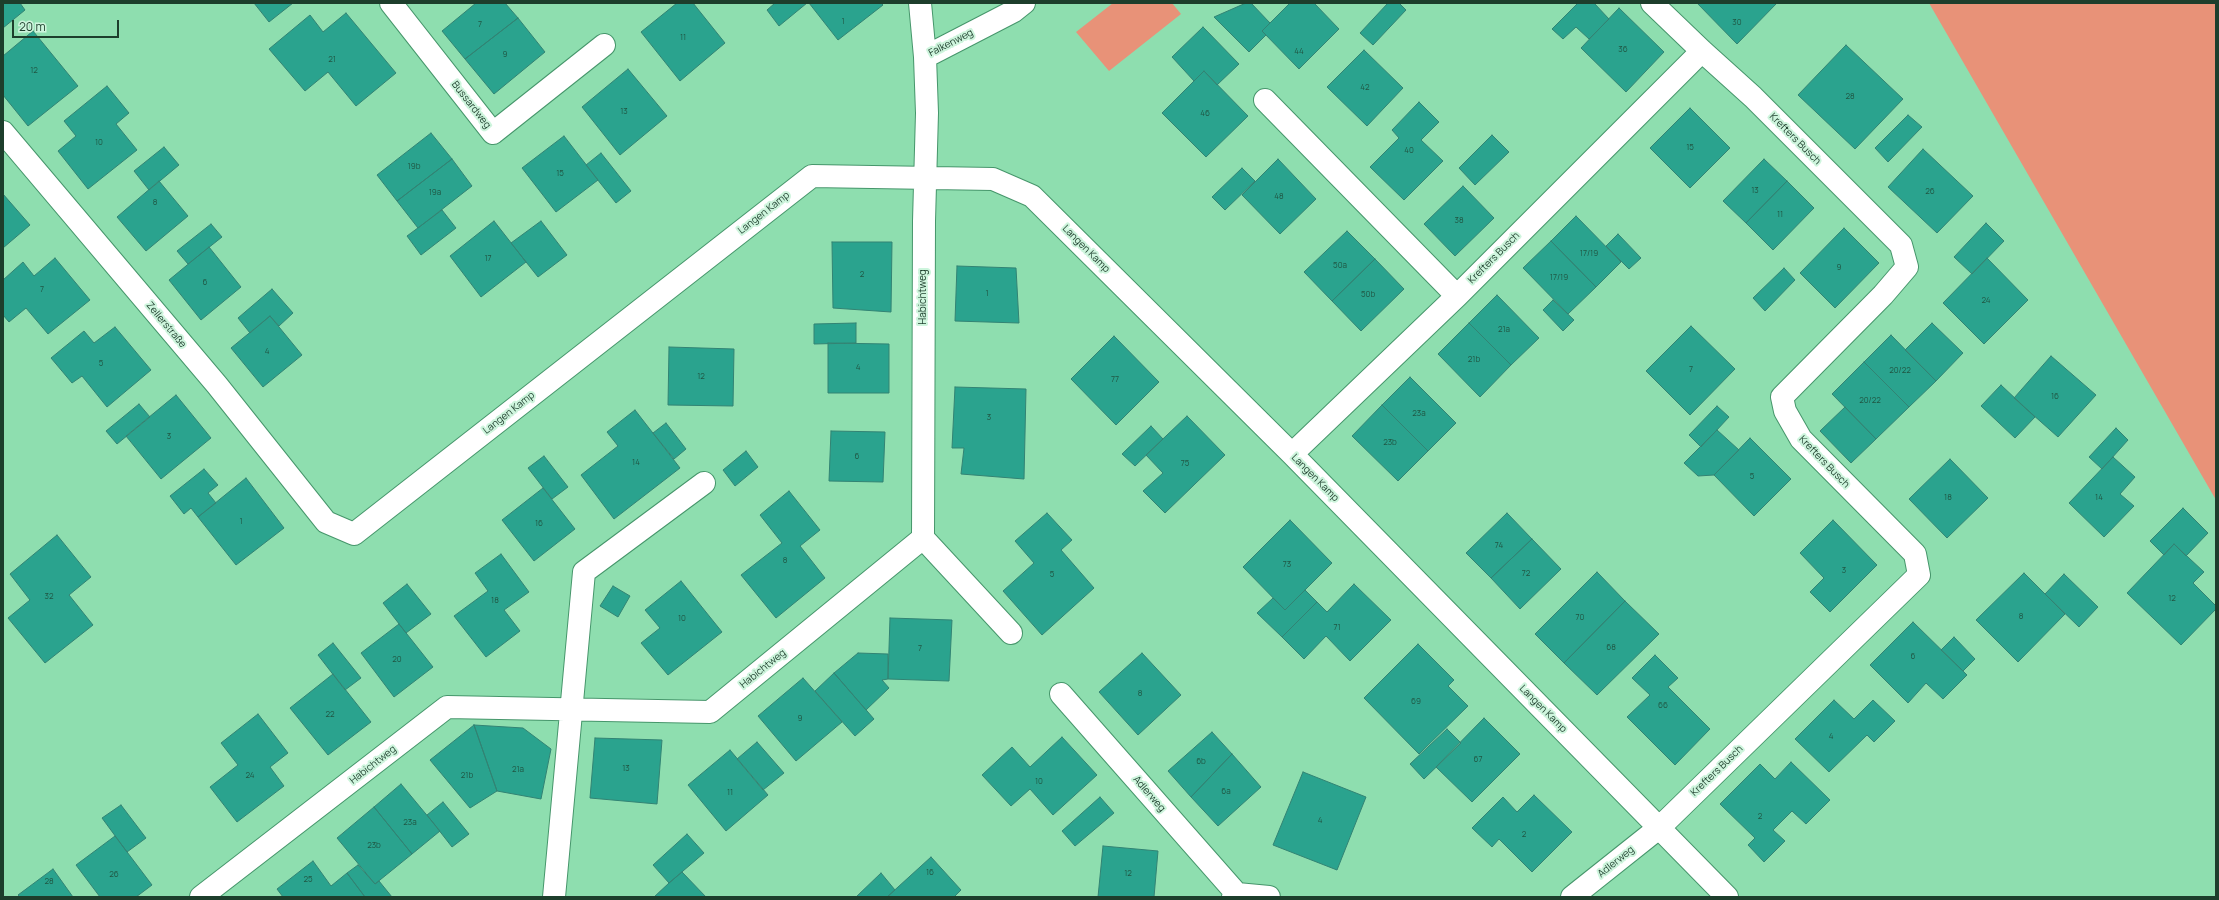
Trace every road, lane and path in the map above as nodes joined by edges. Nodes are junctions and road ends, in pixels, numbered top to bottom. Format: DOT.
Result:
graph roads {
  1 [pos="391,3"];
  2 [pos="920,3"];
  3 [pos="1024,3"];
  4 [pos="1652,3"];
  5 [pos="604,45"];
  6 [pos="1702,51"];
  7 [pos="925,57"];
  8 [pos="1265,100"];
  9 [pos="3,132"];
  10 [pos="925,178"];
  11 [pos="1457,296"];
  12 [pos="1292,454"];
  13 [pos="704,483"];
  14 [pos="326,522"];
  15 [pos="923,538"];
  16 [pos="1011,633"];
  17 [pos="1061,694"];
  18 [pos="571,710"];
  19 [pos="1660,827"];
  20 [pos="1235,896"];
  21 [pos="201,897"];
  22 [pos="554,897"];
  23 [pos="1270,897"];
  24 [pos="1572,897"];
  25 [pos="1727,897"];
  1 -- 5 [label="street, Bussardweg"];
  2 -- 7 [label="street, Falkenweg"];
  3 -- 7 [label="street, Falkenweg"];
  4 -- 6 [label="street, Krefters Busch"];
  6 -- 11 [label="street, Krefters Busch"];
  6 -- 19 [label="street, Krefters Busch"];
  7 -- 10 [label="street, Habichtweg"];
  8 -- 11 [label="street"];
  9 -- 14 [label="street, Zellerstraße"];
  10 -- 12 [label="street, Langen Kamp"];
  10 -- 14 [label="street, Langen Kamp"];
  10 -- 15 [label="street, Habichtweg"];
  11 -- 12 [label="street, Krefters Busch"];
  12 -- 19 [label="street, Langen Kamp"];
  13 -- 18 [label="street"];
  15 -- 16 [label="street"];
  15 -- 18 [label="street, Habichtweg"];
  17 -- 20 [label="street, Adlerweg"];
  18 -- 21 [label="street, Habichtweg"];
  18 -- 22 [label="street"];
  19 -- 24 [label="street, Adlerweg"];
  19 -- 25 [label="street, Langen Kamp"];
  20 -- 23 [label="street, Adlerweg"];
}
